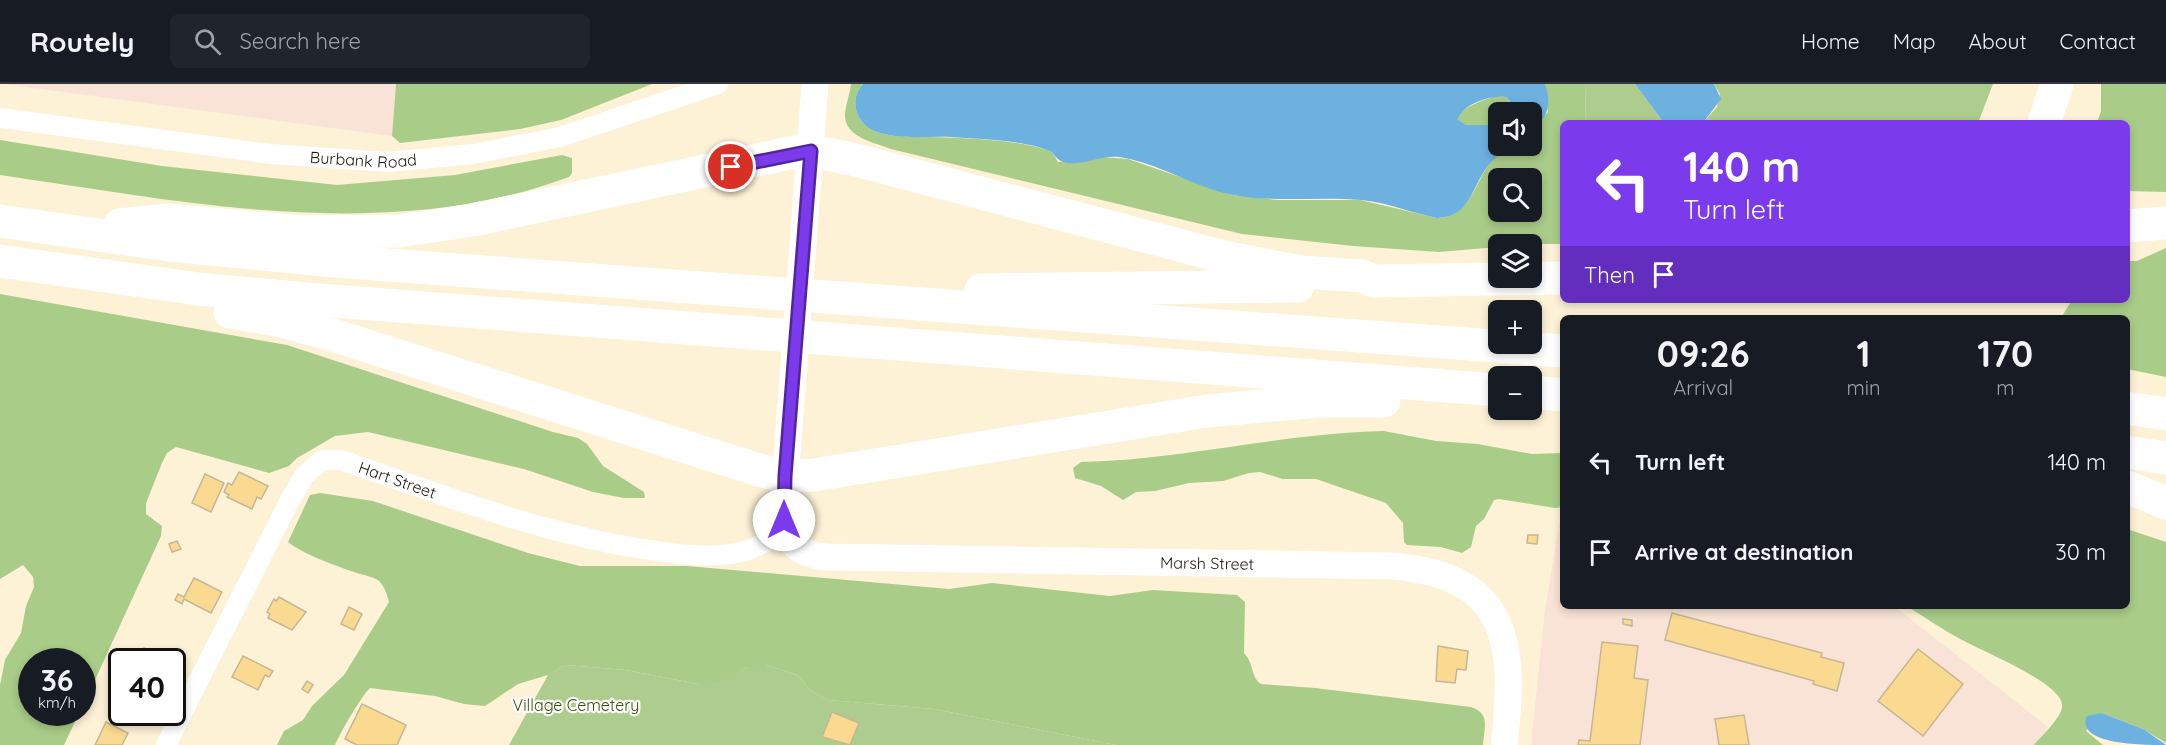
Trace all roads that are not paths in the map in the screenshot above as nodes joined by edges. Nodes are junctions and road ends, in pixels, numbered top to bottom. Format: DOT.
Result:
graph roads {
  1 [pos="718,84"];
  2 [pos="815,84"];
  3 [pos="2057,84"];
  4 [pos="0,118"];
  5 [pos="2045,120"];
  6 [pos="811,151"];
  7 [pos="0,221"];
  8 [pos="2166,223"];
  9 [pos="2130,226"];
  10 [pos="64,231"];
  11 [pos="0,261"];
  12 [pos="1560,278"];
  13 [pos="119,279"];
  14 [pos="1374,281"];
  15 [pos="918,303"];
  16 [pos="1560,351"];
  17 [pos="1444,385"];
  18 [pos="1488,389"];
  19 [pos="1542,393"];
  20 [pos="1560,394"];
  21 [pos="2130,408"];
  22 [pos="2166,414"];
  23 [pos="2130,452"];
  24 [pos="2166,458"];
  25 [pos="785,476"];
  26 [pos="2130,489"];
  27 [pos="2166,503"];
  28 [pos="785,529"];
  29 [pos="166,745"];
  30 [pos="1504,745"];
  1 -- 4 [label="street, Burbank Road"];
  2 -- 6 [label="street"];
  3 -- 5 [label="highway"];
  6 -- 10 [label="highway"];
  6 -- 14 [label="highway"];
  6 -- 25 [label="street"];
  7 -- 10 [label="highway"];
  8 -- 9 [label="highway"];
  10 -- 15 [label="highway"];
  11 -- 13 [label="highway"];
  12 -- 14 [label="highway"];
  13 -- 17 [label="highway"];
  13 -- 25 [label="highway"];
  14 -- 15 [label="highway"];
  15 -- 16 [label="highway"];
  17 -- 18 [label="highway"];
  17 -- 25 [label="highway"];
  19 -- 20 [label="highway"];
  21 -- 22 [label="highway"];
  23 -- 24 [label="highway"];
  25 -- 28 [label="street"];
  26 -- 27 [label="highway"];
  28 -- 29 [label="street, Hart Street"];
  28 -- 30 [label="street, Marsh Street"];
}
